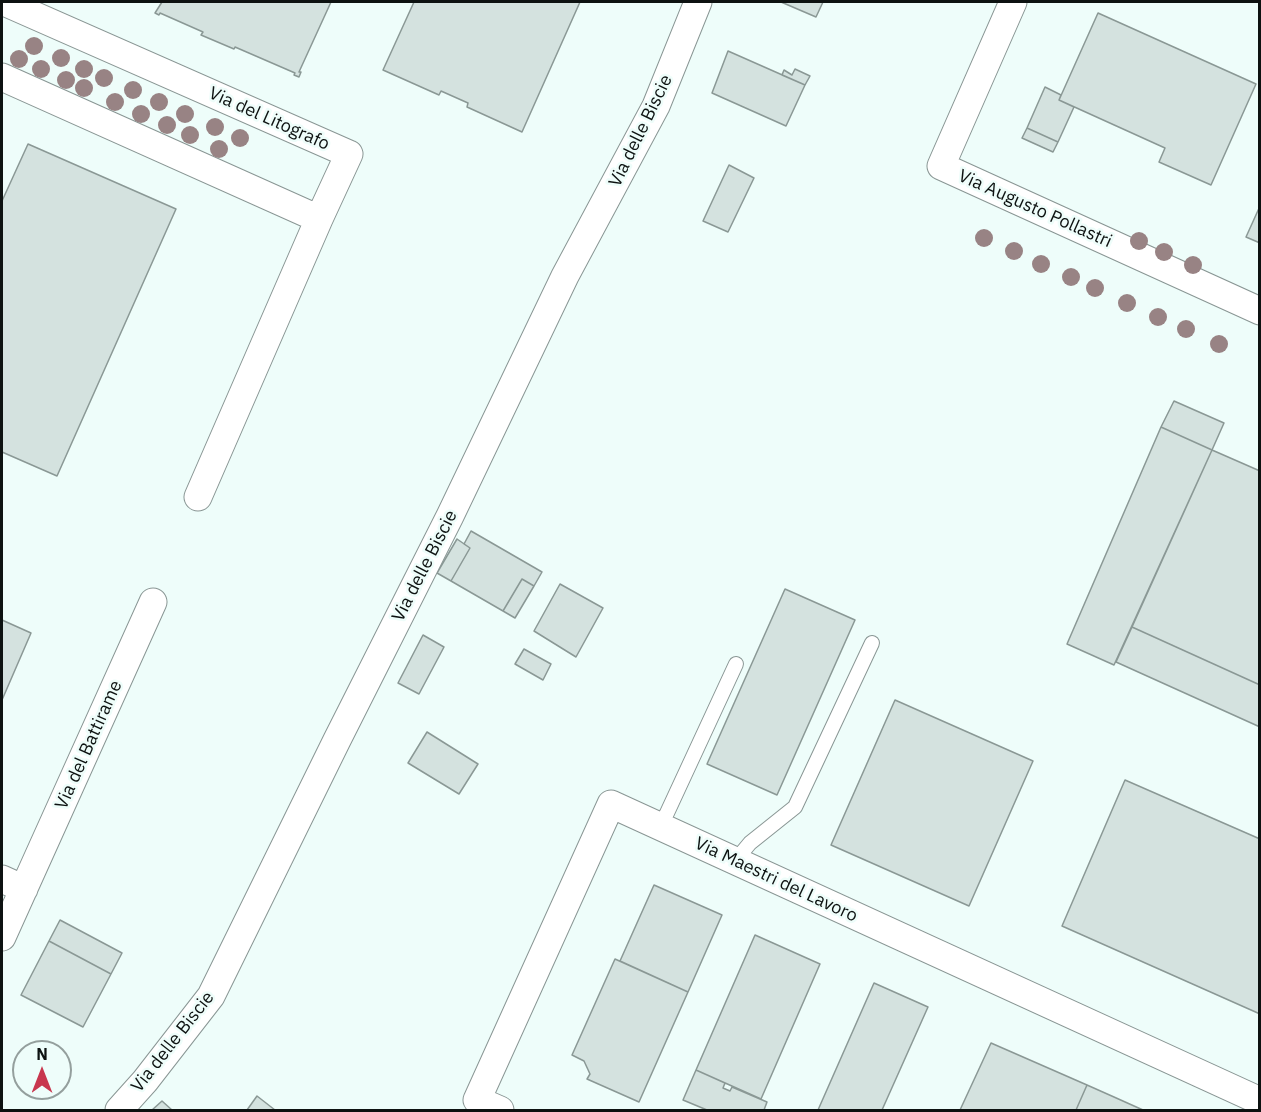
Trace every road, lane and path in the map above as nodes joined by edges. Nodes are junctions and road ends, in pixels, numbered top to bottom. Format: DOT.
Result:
graph roads {
  1 [pos="4,2"];
  2 [pos="698,2"];
  3 [pos="1013,2"];
  4 [pos="2,77"];
  5 [pos="319,219"];
  6 [pos="1260,311"];
  7 [pos="198,497"];
  8 [pos="153,602"];
  9 [pos="872,643"];
  10 [pos="736,664"];
  11 [pos="659,826"];
  12 [pos="735,861"];
  13 [pos="13,884"];
  14 [pos="2,937"];
  15 [pos="1260,1101"];
  16 [pos="119,1110"];
  17 [pos="500,1110"];
  1 -- 5 [label="street, Via del Litografo"];
  2 -- 16 [label="street, Via delle Biscie"];
  3 -- 6 [label="street, Via Augusto Pollastri"];
  4 -- 5 [label="street"];
  5 -- 7 [label="street"];
  8 -- 13 [label="street, Via del Battirame"];
  9 -- 12 [label="lane"];
  10 -- 11 [label="lane"];
  11 -- 12 [label="street, Via Maestri del Lavoro"];
  11 -- 17 [label="street, Via Maestri del Lavoro"];
  12 -- 15 [label="street, Via Maestri del Lavoro"];
  13 -- 14 [label="street, Via del Battirame"];
}
